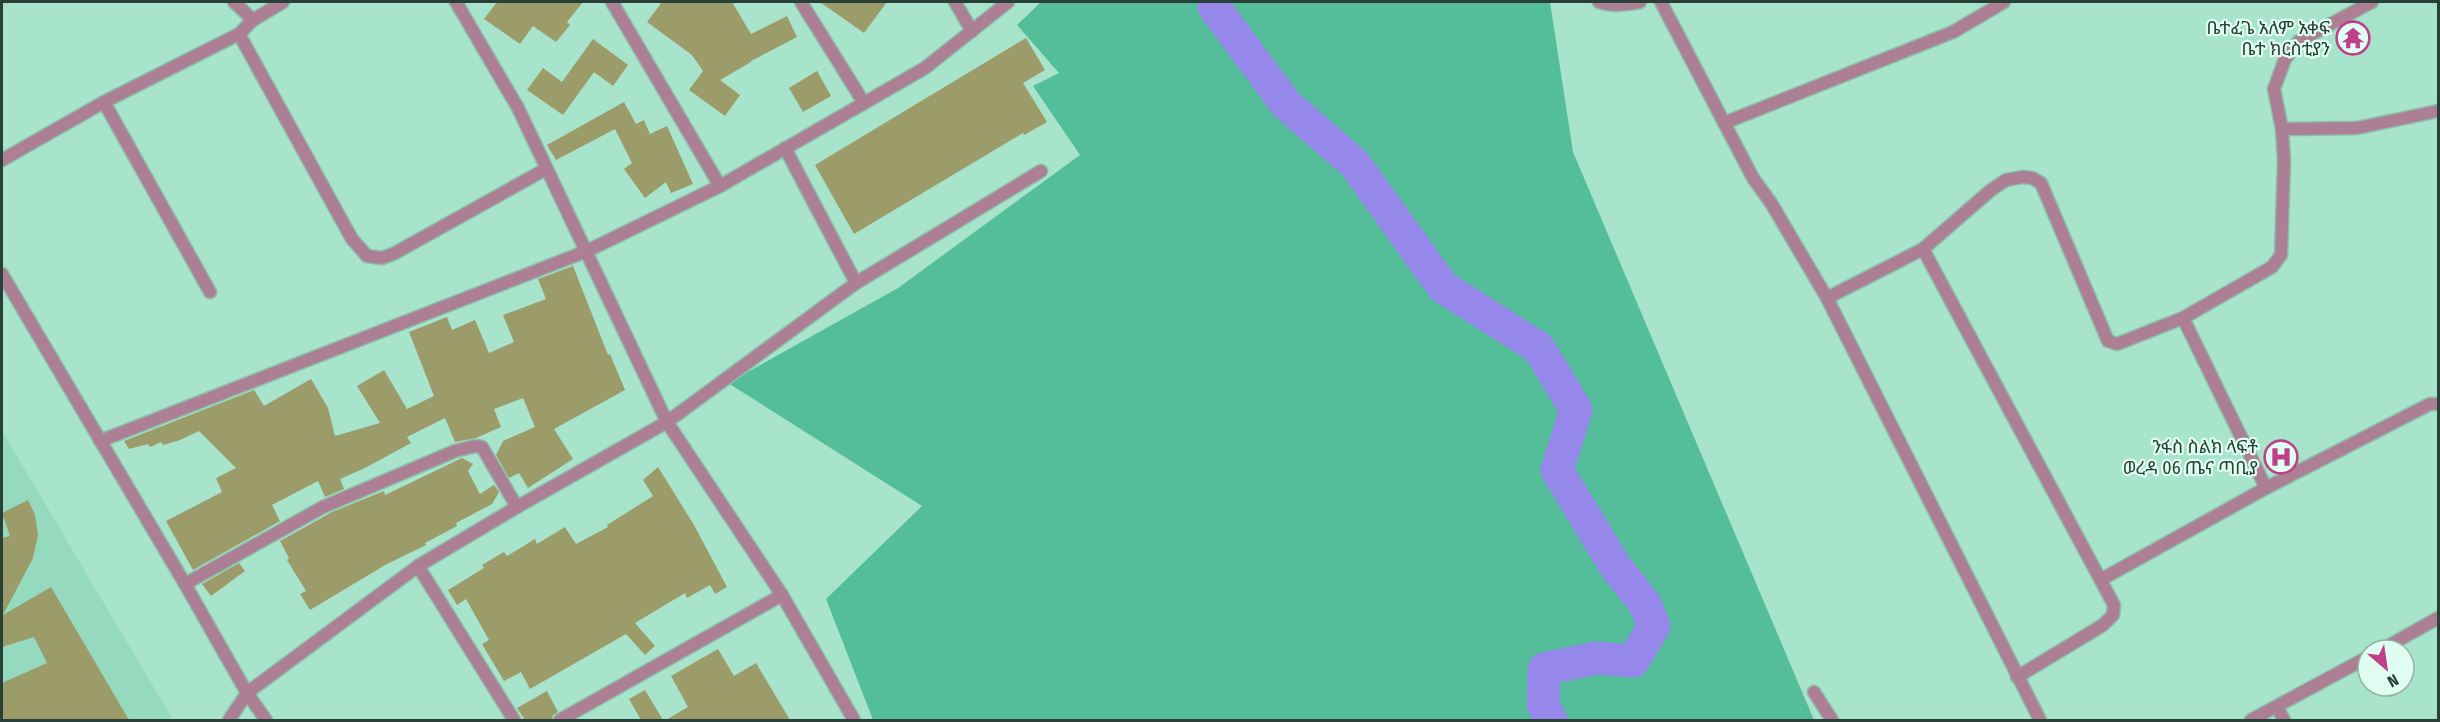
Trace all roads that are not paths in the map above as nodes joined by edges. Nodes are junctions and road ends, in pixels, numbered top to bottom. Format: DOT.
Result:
graph roads {
  1 [pos="234,2"];
  2 [pos="283,2"];
  3 [pos="456,2"];
  4 [pos="612,2"];
  5 [pos="801,2"];
  6 [pos="955,2"];
  7 [pos="1008,2"];
  8 [pos="1599,2"];
  9 [pos="1640,2"];
  10 [pos="1661,2"];
  11 [pos="2004,2"];
  12 [pos="2372,2"];
  13 [pos="253,20"];
  14 [pos="972,31"];
  15 [pos="239,34"];
  16 [pos="104,102"];
  17 [pos="864,103"];
  18 [pos="2439,111"];
  19 [pos="1724,123"];
  20 [pos="2282,129"];
  21 [pos="785,148"];
  22 [pos="2,160"];
  23 [pos="546,169"];
  24 [pos="1041,171"];
  25 [pos="720,186"];
  26 [pos="1923,249"];
  27 [pos="586,251"];
  28 [pos="2,274"];
  29 [pos="856,283"];
  30 [pos="210,292"];
  31 [pos="1827,298"];
  32 [pos="2183,318"];
  33 [pos="2439,404"];
  34 [pos="667,422"];
  35 [pos="100,441"];
  36 [pos="2266,488"];
  37 [pos="517,507"];
  38 [pos="418,566"];
  39 [pos="2102,579"];
  40 [pos="185,584"];
  41 [pos="782,595"];
  42 [pos="2439,618"];
  43 [pos="2403,638"];
  44 [pos="2356,664"];
  45 [pos="2018,677"];
  46 [pos="1814,692"];
  47 [pos="247,693"];
  48 [pos="2277,707"];
  49 [pos="229,720"];
  50 [pos="266,720"];
  51 [pos="514,720"];
  52 [pos="560,720"];
  53 [pos="854,720"];
  54 [pos="1832,720"];
  55 [pos="2040,720"];
  56 [pos="2251,720"];
  57 [pos="2284,720"];
  1 -- 13 [label="street"];
  2 -- 13 [label="street"];
  3 -- 23 [label="street"];
  4 -- 25 [label="street"];
  5 -- 17 [label="street"];
  6 -- 14 [label="street"];
  7 -- 14 [label="street"];
  8 -- 9 [label="street"];
  10 -- 19 [label="street"];
  11 -- 19 [label="street"];
  12 -- 20 [label="street"];
  13 -- 15 [label="street"];
  14 -- 17 [label="street"];
  15 -- 16 [label="street"];
  15 -- 23 [label="street"];
  16 -- 22 [label="street"];
  16 -- 30 [label="street"];
  17 -- 21 [label="street"];
  18 -- 20 [label="street"];
  19 -- 31 [label="street"];
  20 -- 32 [label="street"];
  21 -- 25 [label="street"];
  21 -- 29 [label="street"];
  23 -- 27 [label="street"];
  24 -- 29 [label="street"];
  25 -- 27 [label="street"];
  26 -- 31 [label="street"];
  26 -- 32 [label="street"];
  26 -- 39 [label="street"];
  27 -- 34 [label="street"];
  27 -- 35 [label="street"];
  28 -- 35 [label="street"];
  29 -- 34 [label="street"];
  31 -- 45 [label="street"];
  32 -- 36 [label="street"];
  33 -- 36 [label="street"];
  34 -- 37 [label="street"];
  34 -- 41 [label="street"];
  35 -- 40 [label="street"];
  36 -- 39 [label="street"];
  37 -- 38 [label="street"];
  37 -- 40 [label="street"];
  38 -- 47 [label="street"];
  38 -- 51 [label="street"];
  39 -- 45 [label="street"];
  40 -- 47 [label="street"];
  41 -- 52 [label="street"];
  41 -- 53 [label="street"];
  42 -- 43 [label="street"];
  44 -- 48 [label="street"];
  45 -- 55 [label="street"];
  46 -- 54 [label="street"];
  47 -- 49 [label="street"];
  47 -- 50 [label="street"];
  48 -- 56 [label="street"];
  48 -- 57 [label="street"];
}
